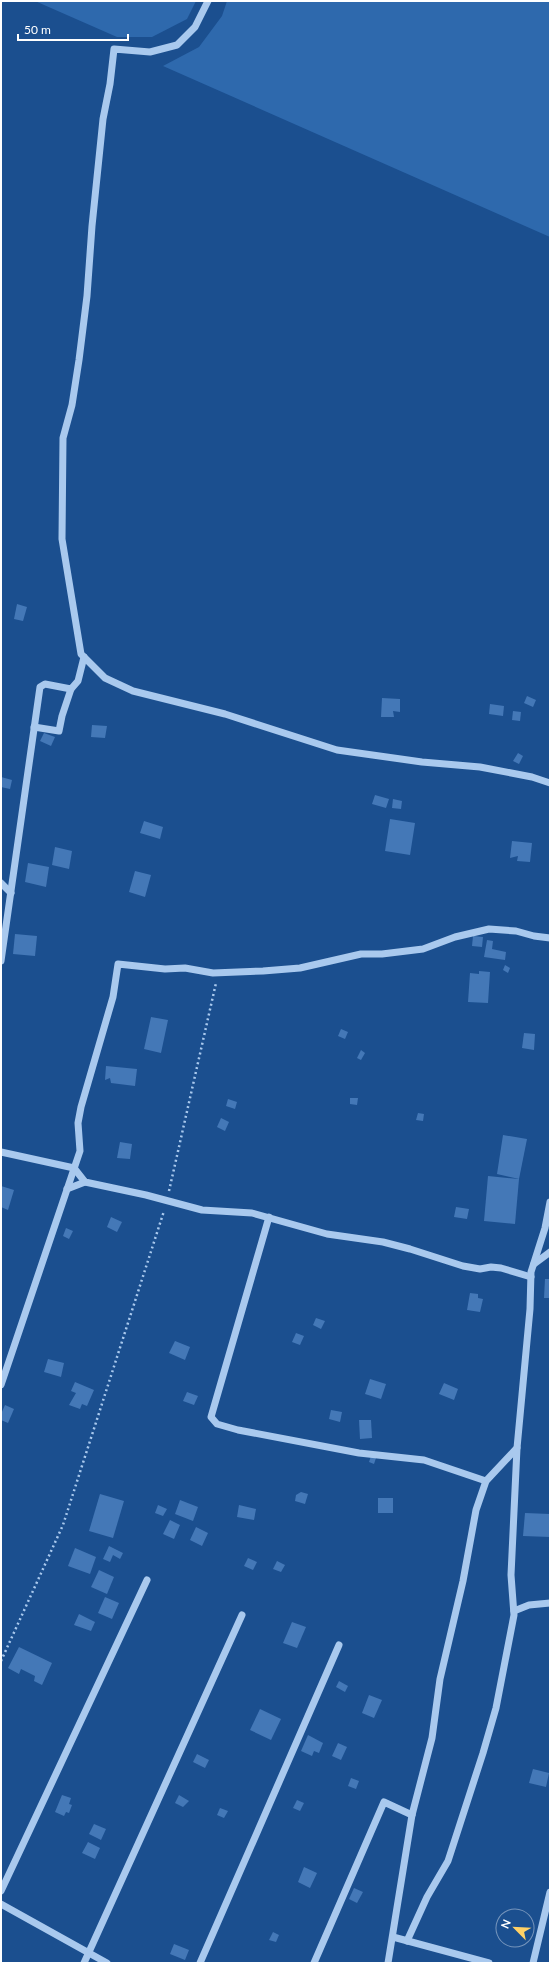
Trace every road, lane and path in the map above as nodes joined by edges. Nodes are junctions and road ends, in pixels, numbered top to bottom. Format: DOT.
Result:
graph roads {
  1 [pos="208,1"];
  2 [pos="84,657"];
  3 [pos="71,690"];
  4 [pos="34,727"];
  5 [pos="550,783"];
  6 [pos="1,883"];
  7 [pos="11,893"];
  8 [pos="550,938"];
  9 [pos="1,961"];
  10 [pos="218,973"];
  11 [pos="1,1152"];
  12 [pos="74,1168"];
  13 [pos="85,1182"];
  14 [pos="67,1189"];
  15 [pos="167,1201"];
  16 [pos="550,1202"];
  17 [pos="269,1217"];
  18 [pos="550,1252"];
  19 [pos="534,1264"];
  20 [pos="531,1277"];
  21 [pos="1,1385"];
  22 [pos="516,1448"];
  23 [pos="486,1480"];
  24 [pos="147,1580"];
  25 [pos="550,1603"];
  26 [pos="514,1611"];
  27 [pos="242,1615"];
  28 [pos="339,1646"];
  29 [pos="1,1661"];
  30 [pos="412,1815"];
  31 [pos="1,1891"];
  32 [pos="550,1892"];
  33 [pos="1,1904"];
  34 [pos="393,1937"];
  35 [pos="407,1941"];
  36 [pos="89,1953"];
  37 [pos="84,1963"];
  38 [pos="107,1963"];
  39 [pos="200,1963"];
  40 [pos="314,1963"];
  41 [pos="388,1963"];
  42 [pos="488,1963"];
  43 [pos="532,1963"];
  1 -- 2 [label="street"];
  2 -- 3 [label="street"];
  2 -- 5 [label="street"];
  3 -- 4 [label="street"];
  3 -- 4 [label="street"];
  4 -- 7 [label="street"];
  6 -- 7 [label="street"];
  7 -- 9 [label="street"];
  8 -- 10 [label="street"];
  10 -- 12 [label="street"];
  10 -- 15 [label="path"];
  11 -- 12 [label="street"];
  12 -- 13 [label="street"];
  12 -- 14 [label="street"];
  13 -- 14 [label="street"];
  13 -- 15 [label="street"];
  14 -- 21 [label="street"];
  15 -- 17 [label="street"];
  15 -- 29 [label="path"];
  16 -- 19 [label="street"];
  17 -- 20 [label="street"];
  17 -- 23 [label="street"];
  18 -- 19 [label="street"];
  19 -- 20 [label="street"];
  20 -- 22 [label="street"];
  22 -- 23 [label="street"];
  22 -- 26 [label="street"];
  23 -- 30 [label="street"];
  24 -- 31 [label="street"];
  25 -- 26 [label="street"];
  26 -- 35 [label="street"];
  27 -- 36 [label="street"];
  28 -- 39 [label="street"];
  30 -- 34 [label="street"];
  30 -- 40 [label="street"];
  32 -- 43 [label="street"];
  33 -- 36 [label="street"];
  34 -- 35 [label="street"];
  34 -- 41 [label="street"];
  35 -- 42 [label="street"];
  36 -- 37 [label="street"];
  36 -- 38 [label="street"];
}
